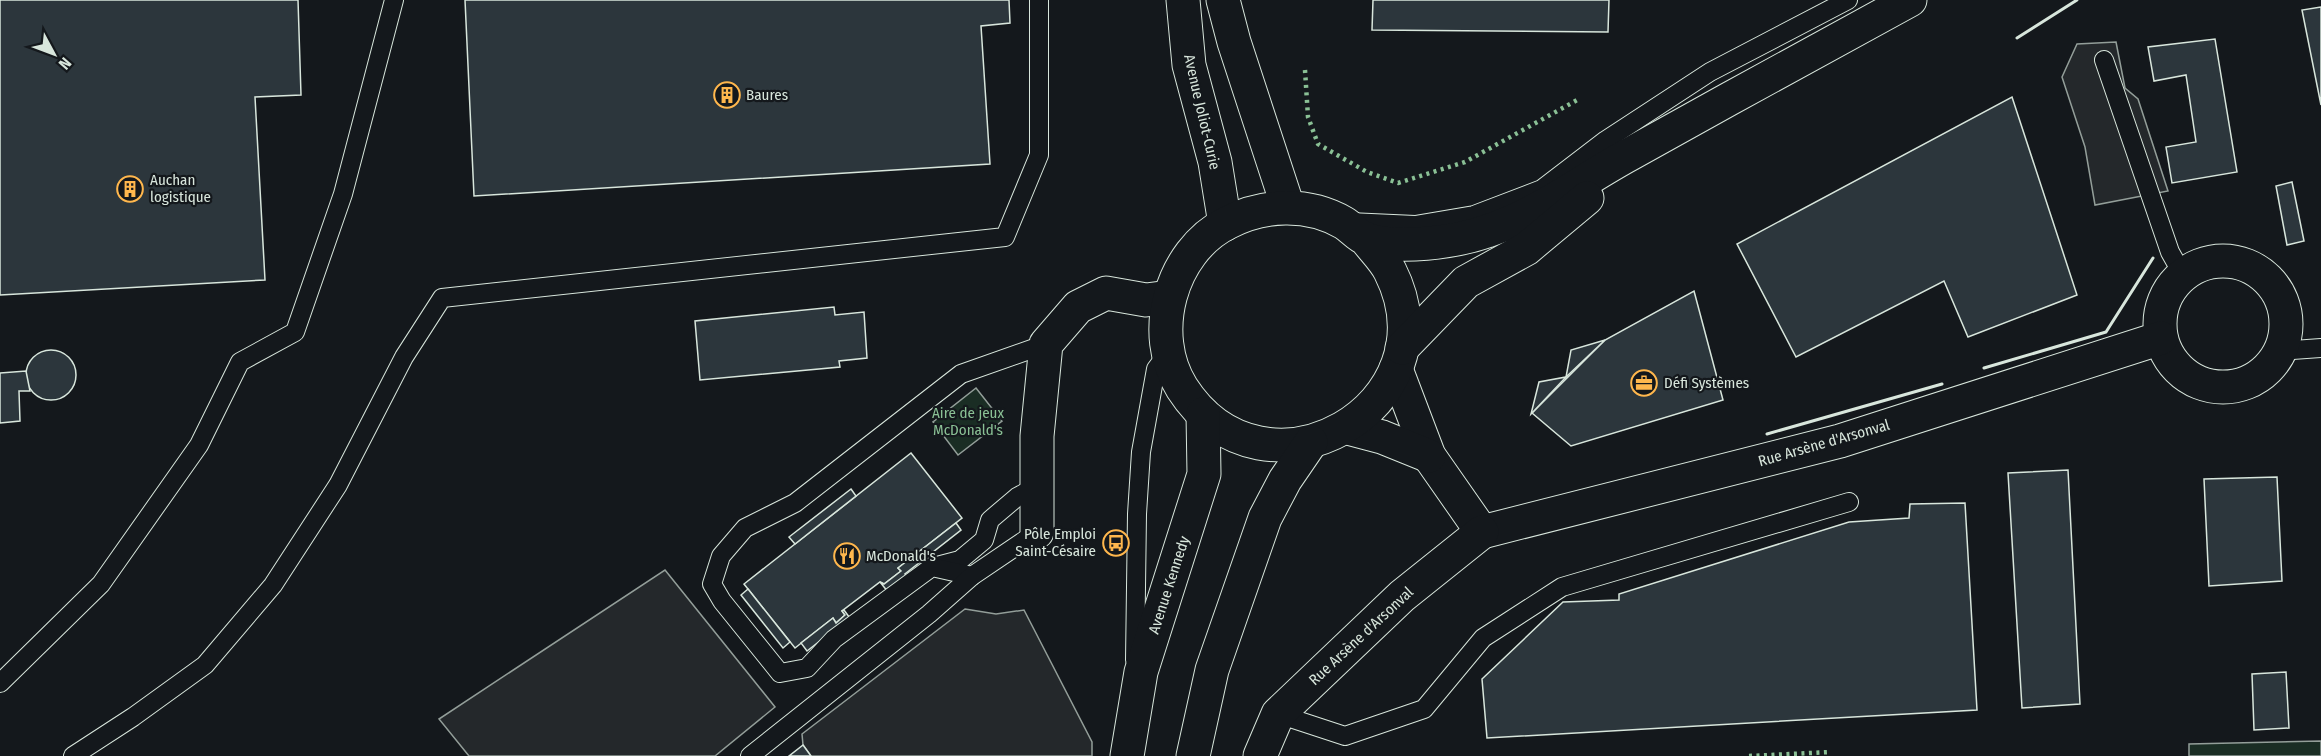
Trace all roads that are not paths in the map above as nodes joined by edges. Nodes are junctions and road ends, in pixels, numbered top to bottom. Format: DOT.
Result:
graph roads {
  1 [pos="394,0"];
  2 [pos="1039,0"];
  3 [pos="1183,0"];
  4 [pos="1223,0"];
  5 [pos="1848,0"];
  6 [pos="1910,0"];
  7 [pos="2104,60"];
  8 [pos="1625,157"];
  9 [pos="1288,207"];
  10 [pos="1225,224"];
  11 [pos="1354,230"];
  12 [pos="2183,275"];
  13 [pos="1169,297"];
  14 [pos="2161,338"];
  15 [pos="1046,344"];
  16 [pos="2321,348"];
  17 [pos="2280,351"];
  18 [pos="1168,353"];
  19 [pos="1399,358"];
  20 [pos="1203,414"];
  21 [pos="1348,428"];
  22 [pos="1311,442"];
  23 [pos="1430,456"];
  24 [pos="1037,486"];
  25 [pos="1849,502"];
  26 [pos="1037,532"];
  27 [pos="1482,532"];
  28 [pos="932,567"];
  29 [pos="972,576"];
  30 [pos="0,683"];
  31 [pos="1134,713"];
  32 [pos="1278,714"];
  33 [pos="73,756"];
  34 [pos="750,756"];
  35 [pos="1127,756"];
  36 [pos="1193,756"];
  37 [pos="1260,756"];
  1 -- 30 [label="lane"];
  2 -- 33 [label="lane"];
  3 -- 10 [label="street, Avenue Joliot-Curie"];
  4 -- 9 [label="street"];
  5 -- 11 [label="lane"];
  6 -- 8 [label="street"];
  7 -- 12 [label="lane"];
  8 -- 11 [label="street"];
  8 -- 19 [label="street"];
  9 -- 10 [label="street"];
  9 -- 11 [label="street"];
  10 -- 13 [label="street"];
  11 -- 19 [label="street"];
  12 -- 14 [label="street"];
  12 -- 17 [label="street"];
  13 -- 15 [label="street"];
  13 -- 18 [label="street"];
  14 -- 17 [label="street"];
  14 -- 27 [label="street, Rue Arsène d'Arsonval"];
  15 -- 24 [label="street"];
  15 -- 28 [label="lane"];
  16 -- 17 [label="lane"];
  18 -- 20 [label="street"];
  18 -- 31 [label="lane"];
  19 -- 21 [label="street"];
  19 -- 23 [label="street"];
  20 -- 22 [label="street"];
  20 -- 31 [label="street, Avenue Kennedy"];
  21 -- 22 [label="street"];
  21 -- 23 [label="street"];
  22 -- 36 [label="street"];
  23 -- 27 [label="street"];
  24 -- 26 [label="street"];
  24 -- 28 [label="lane"];
  25 -- 32 [label="lane"];
  26 -- 29 [label="lane"];
  27 -- 32 [label="street, Rue Arsène d'Arsonval"];
  28 -- 29 [label="lane"];
  29 -- 34 [label="lane"];
  31 -- 35 [label="street, Avenue Kennedy"];
  32 -- 37 [label="street, Rue Arsène d'Arsonval"];
}
